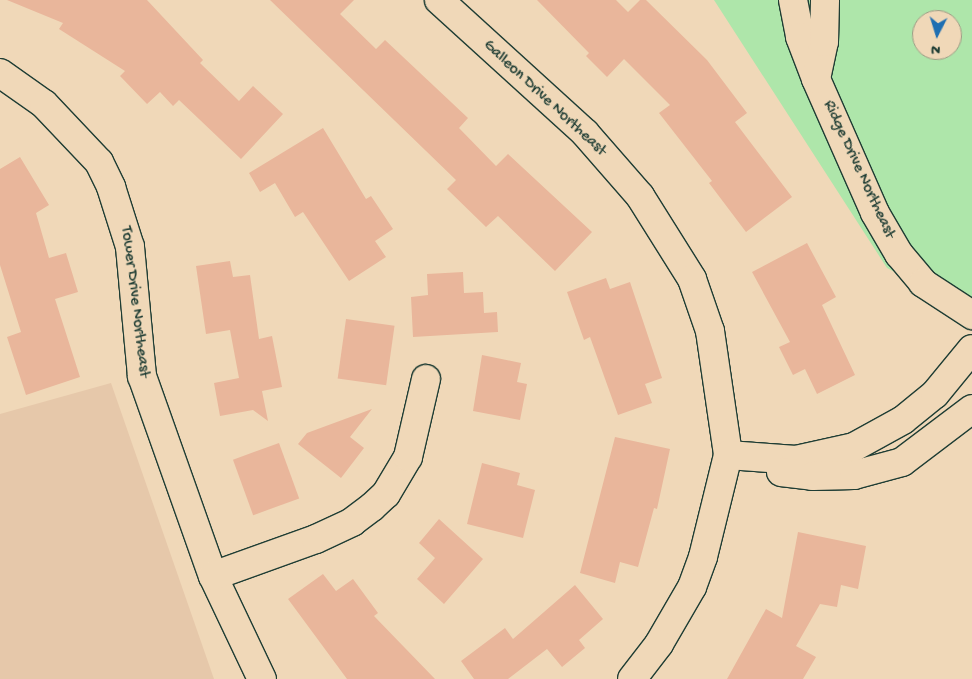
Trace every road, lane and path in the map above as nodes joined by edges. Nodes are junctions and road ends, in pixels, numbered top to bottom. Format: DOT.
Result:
graph roads {
  1 [pos="439,0"];
  2 [pos="793,0"];
  3 [pos="825,0"];
  4 [pos="0,73"];
  5 [pos="816,79"];
  6 [pos="972,315"];
  7 [pos="972,349"];
  8 [pos="426,379"];
  9 [pos="972,409"];
  10 [pos="728,455"];
  11 [pos="213,576"];
  12 [pos="262,679"];
  13 [pos="632,679"];
  1 -- 10 [label="street, Galleon Drive Northeast"];
  2 -- 5 [label="street, Ridge Drive Northeast"];
  3 -- 5 [label="street"];
  4 -- 11 [label="street, Tower Drive Northeast"];
  5 -- 6 [label="street, Ridge Drive Northeast"];
  7 -- 10 [label="street"];
  8 -- 11 [label="street"];
  9 -- 10 [label="street"];
  10 -- 13 [label="street"];
  11 -- 12 [label="street, Tower Drive Northeast"];
}
